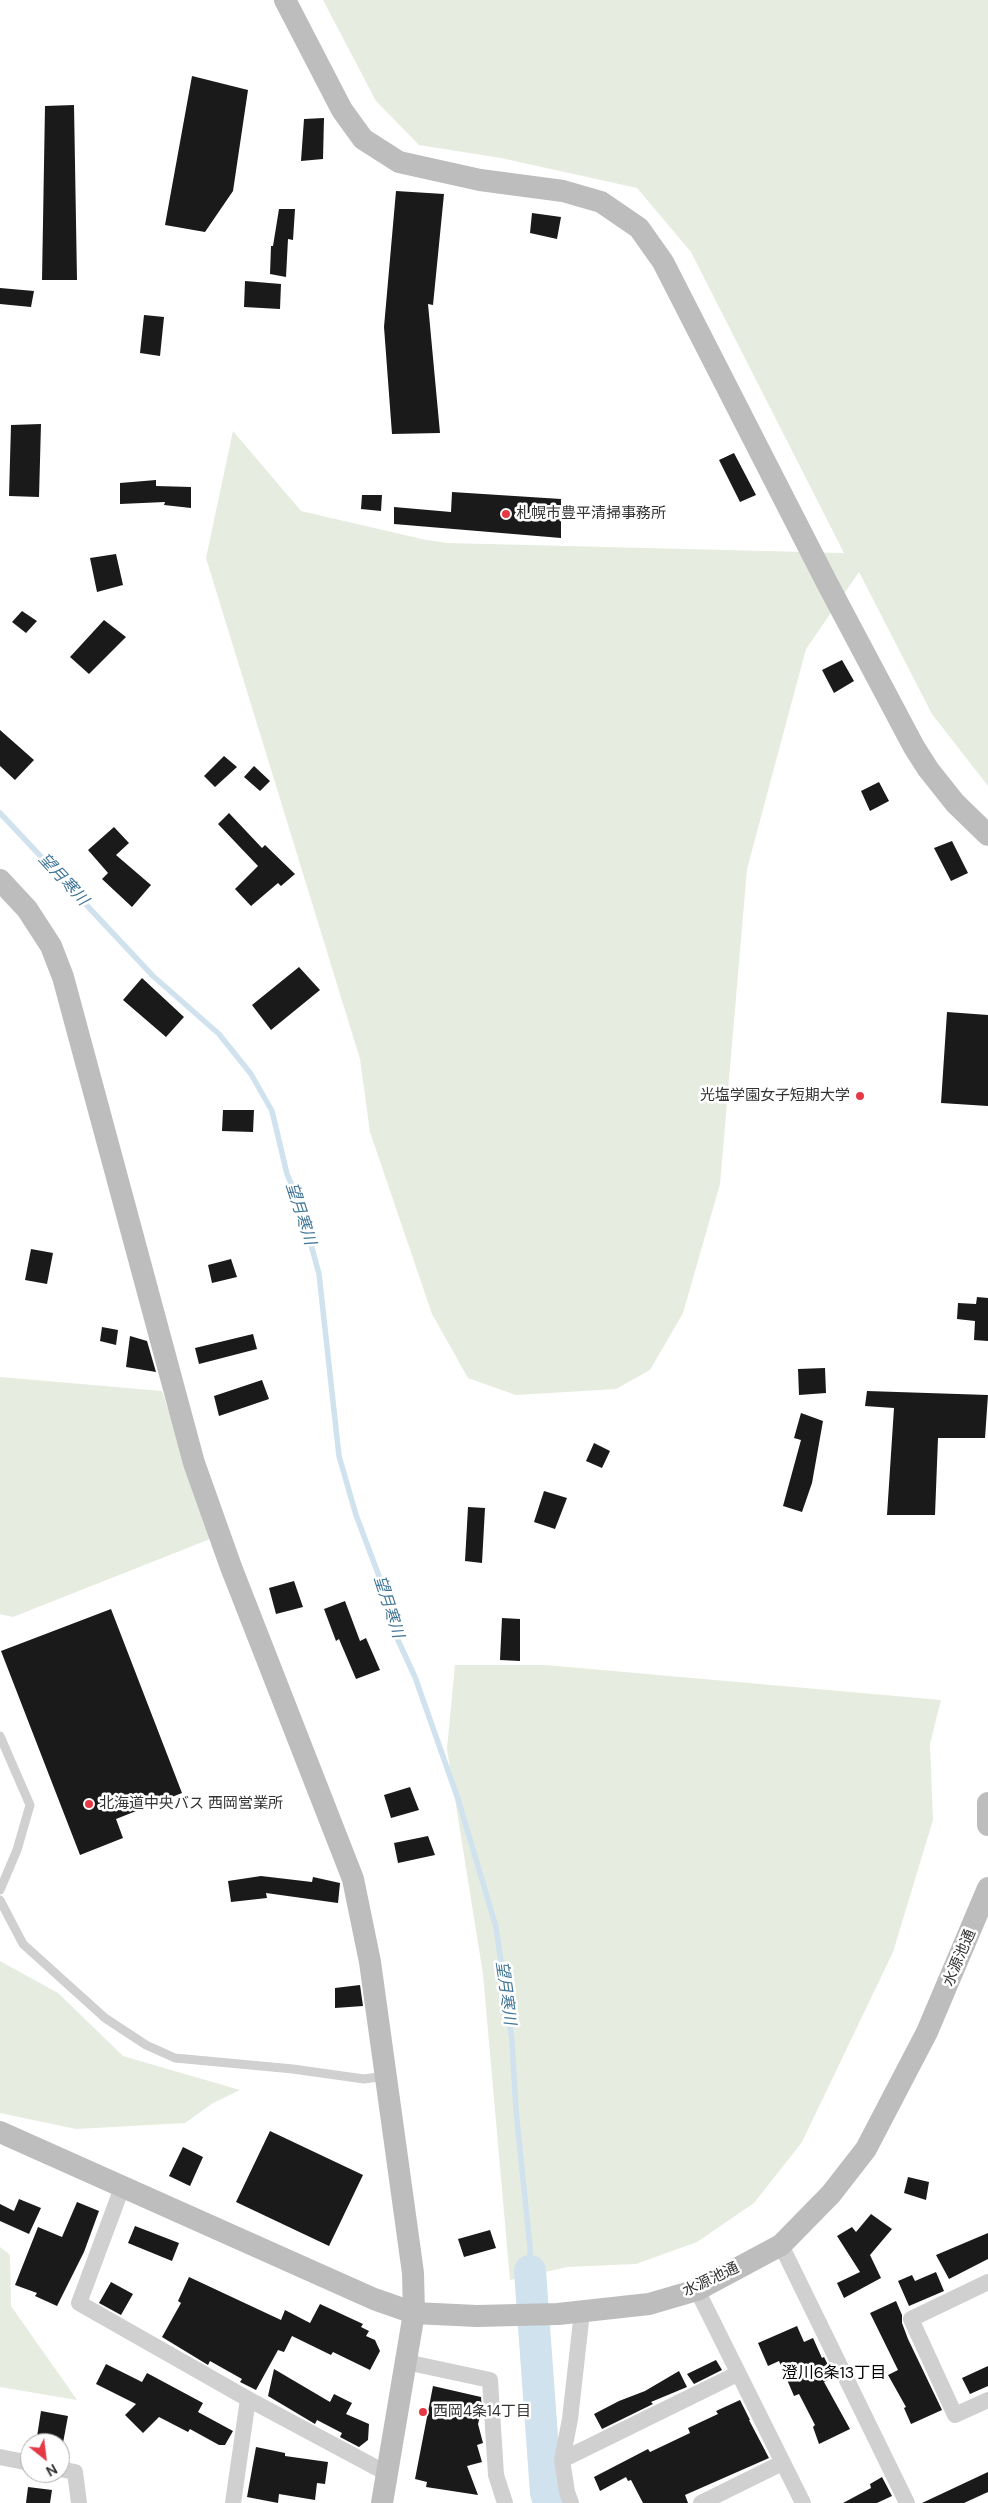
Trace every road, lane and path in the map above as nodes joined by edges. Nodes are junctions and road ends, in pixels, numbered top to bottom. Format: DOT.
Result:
graph roads {
  1 [pos="285,0"];
  2 [pos="988,835"];
  3 [pos="0,880"];
  4 [pos="0,1736"];
  5 [pos="988,1803"];
  6 [pos="988,1825"];
  7 [pos="988,1888"];
  8 [pos="0,1890"];
  9 [pos="0,1900"];
  10 [pos="385,2076"];
  11 [pos="0,2132"];
  12 [pos="123,2185"];
  13 [pos="782,2245"];
  14 [pos="988,2282"];
  15 [pos="698,2290"];
  16 [pos="582,2312"];
  17 [pos="414,2313"];
  18 [pos="406,2362"];
  19 [pos="738,2374"];
  20 [pos="248,2399"];
  21 [pos="988,2400"];
  22 [pos="0,2457"];
  23 [pos="562,2460"];
  24 [pos="20,2461"];
  25 [pos="782,2463"];
  26 [pos="70,2471"];
  27 [pos="389,2492"];
  28 [pos="79,2503"];
  29 [pos="233,2503"];
  30 [pos="505,2503"];
  31 [pos="571,2503"];
  32 [pos="701,2503"];
  33 [pos="803,2503"];
  34 [pos="907,2503"];
  1 -- 2 [label="street"];
  3 -- 10 [label="street"];
  4 -- 8 [label="lane"];
  5 -- 6 [label="street"];
  7 -- 13 [label="street, 水源池通"];
  9 -- 10 [label="lane"];
  10 -- 17 [label="street"];
  11 -- 12 [label="street, 水源池通"];
  12 -- 17 [label="street, 水源池通"];
  12 -- 20 [label="street"];
  13 -- 15 [label="street, 水源池通"];
  13 -- 34 [label="street"];
  14 -- 21 [label="street"];
  15 -- 16 [label="street, 水源池通"];
  15 -- 19 [label="street"];
  16 -- 17 [label="street, 水源池通"];
  16 -- 23 [label="street"];
  17 -- 18 [label="street"];
  18 -- 27 [label="street"];
  18 -- 30 [label="street"];
  19 -- 23 [label="street"];
  19 -- 25 [label="street"];
  20 -- 27 [label="street"];
  20 -- 29 [label="street"];
  22 -- 24 [label="street"];
  23 -- 31 [label="street"];
  25 -- 32 [label="street"];
  25 -- 33 [label="street"];
  26 -- 28 [label="street"];
}
